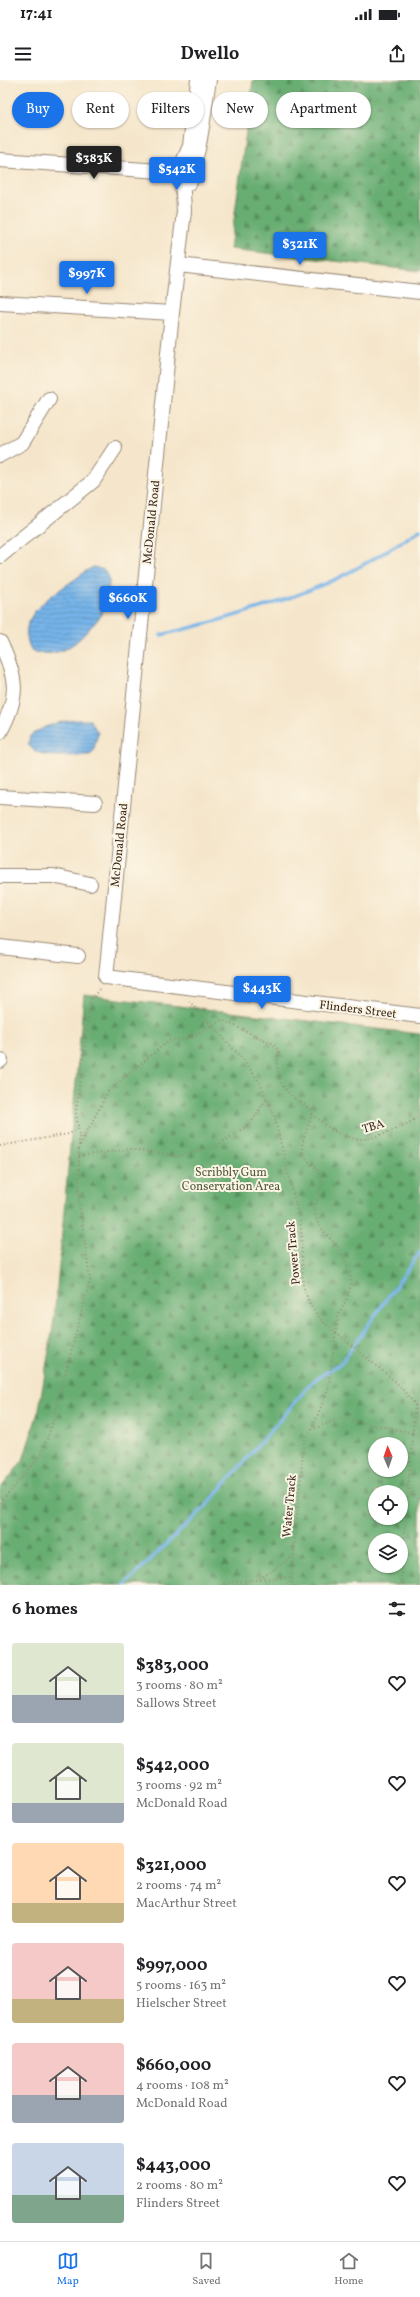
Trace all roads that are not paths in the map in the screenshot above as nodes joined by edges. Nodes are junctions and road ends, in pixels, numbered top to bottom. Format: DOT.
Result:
graph roads {
  1 [pos="198,80"];
  2 [pos="209,80"];
  3 [pos="0,160"];
  4 [pos="183,173"];
  5 [pos="178,265"];
  6 [pos="420,292"];
  7 [pos="0,303"];
  8 [pos="172,313"];
  9 [pos="50,399"];
  10 [pos="116,448"];
  11 [pos="0,455"];
  12 [pos="0,556"];
  13 [pos="0,642"];
  14 [pos="0,732"];
  15 [pos="0,797"];
  16 [pos="95,803"];
  17 [pos="0,876"];
  18 [pos="90,884"];
  19 [pos="0,947"];
  20 [pos="78,956"];
  21 [pos="106,977"];
  22 [pos="420,1016"];
  1 -- 4 [label="street"];
  2 -- 4 [label="street"];
  3 -- 4 [label="street"];
  4 -- 5 [label="street, McDonald Road"];
  5 -- 6 [label="street"];
  5 -- 8 [label="street, McDonald Road"];
  7 -- 8 [label="street"];
  8 -- 21 [label="street, McDonald Road"];
  9 -- 11 [label="street"];
  10 -- 12 [label="street"];
  13 -- 14 [label="street"];
  15 -- 16 [label="street"];
  17 -- 18 [label="street"];
  19 -- 20 [label="street"];
  21 -- 22 [label="street, Flinders Street"];
}
